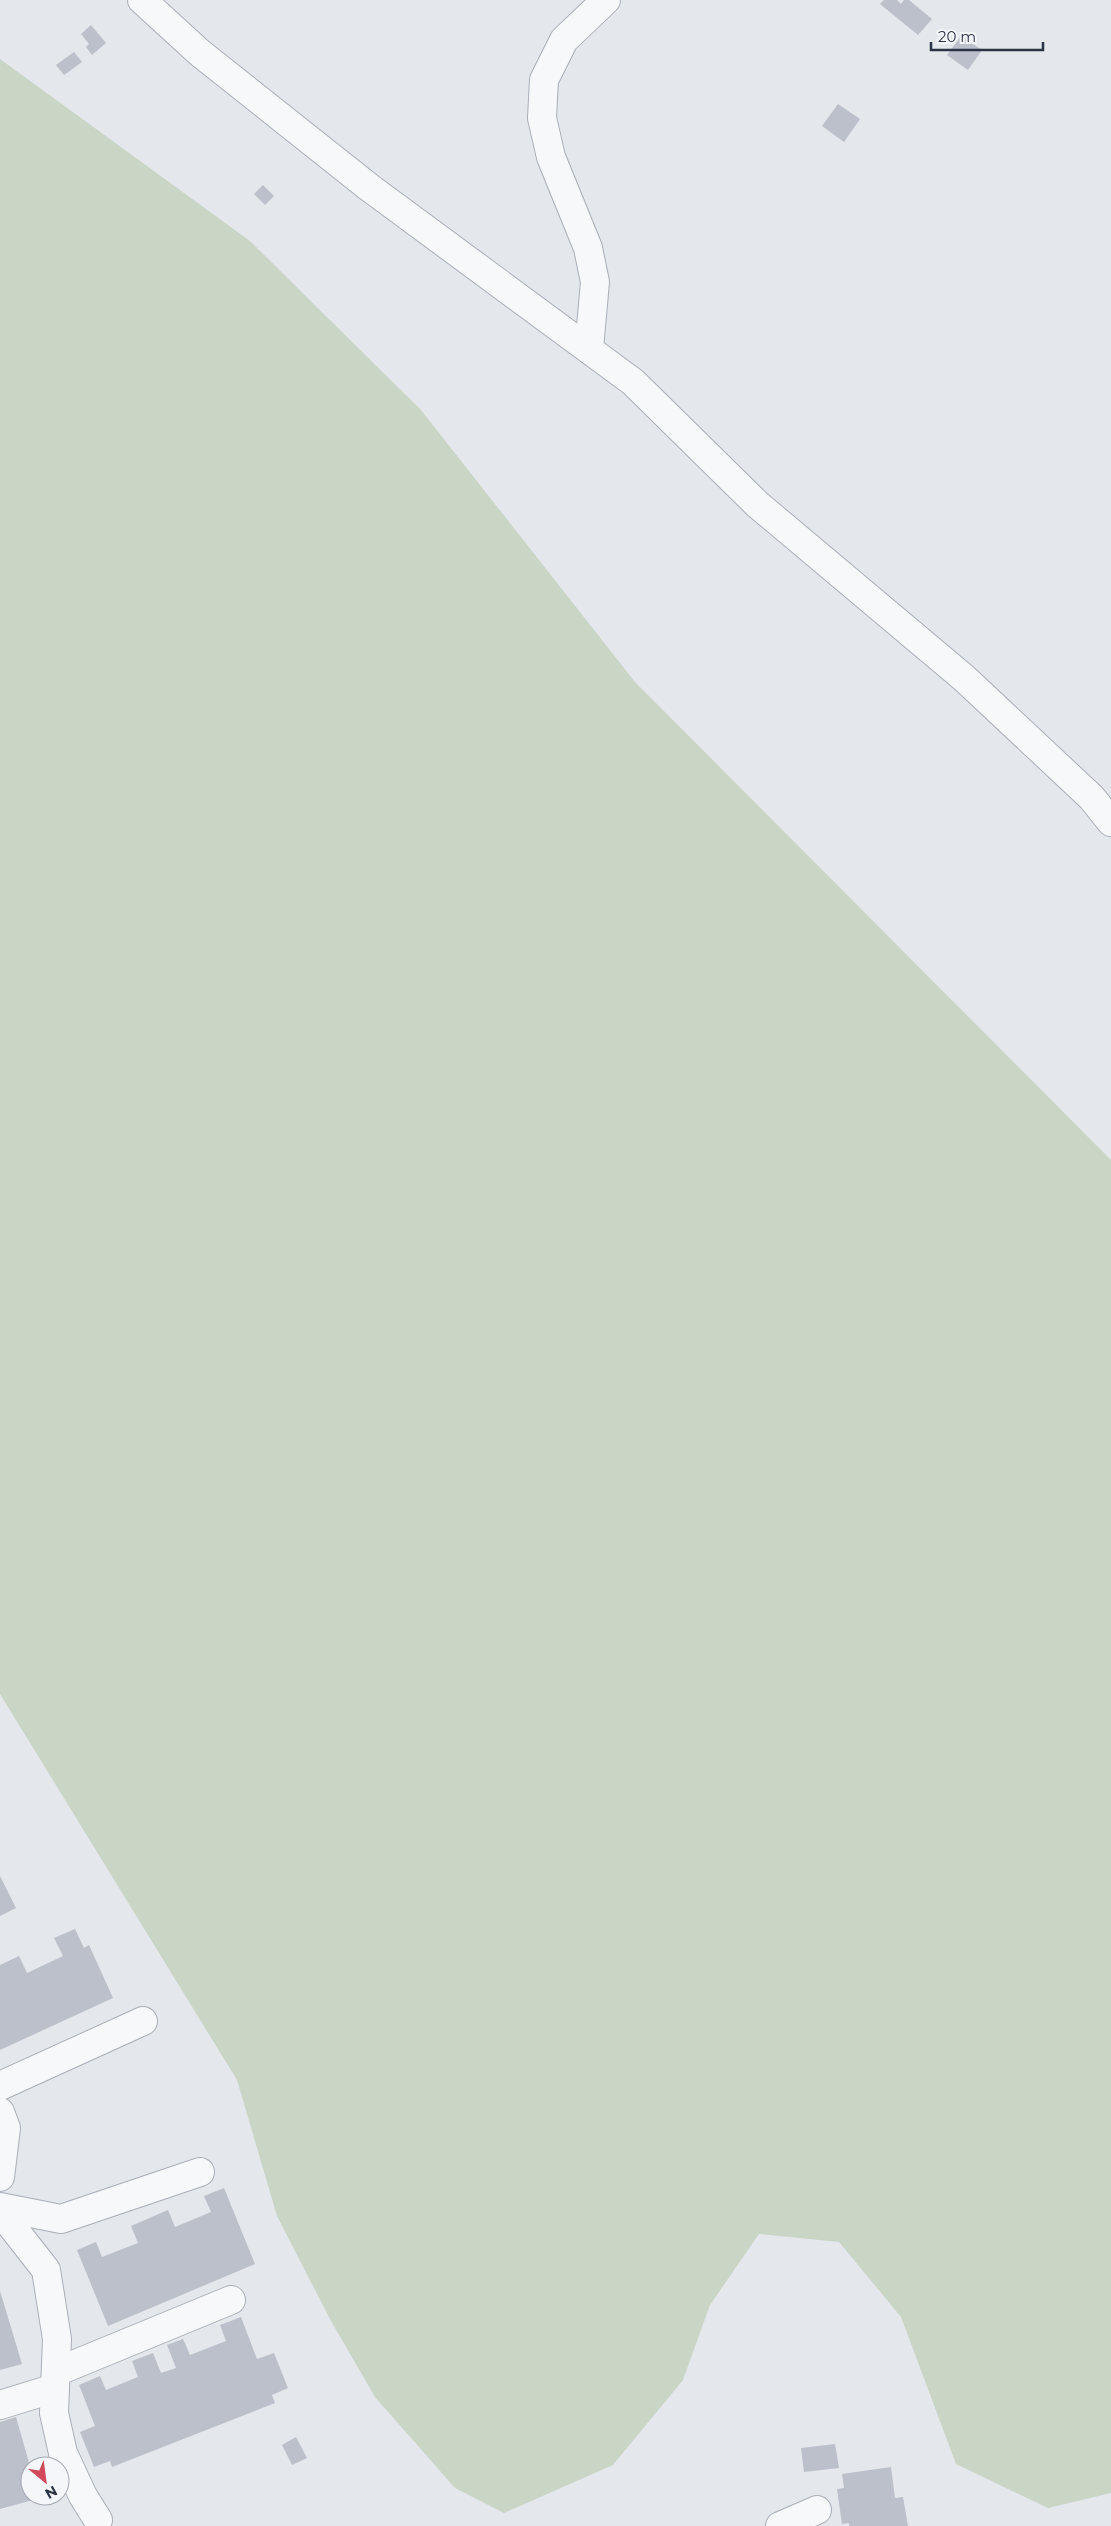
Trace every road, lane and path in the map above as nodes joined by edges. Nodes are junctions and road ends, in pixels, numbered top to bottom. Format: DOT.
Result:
graph roads {
  1 [pos="142,0"];
  2 [pos="606,0"];
  3 [pos="589,349"];
  4 [pos="1111,822"];
  5 [pos="143,2020"];
  6 [pos="0,2086"];
  7 [pos="0,2112"];
  8 [pos="200,2172"];
  9 [pos="0,2177"];
  10 [pos="0,2207"];
  11 [pos="0,2211"];
  12 [pos="231,2300"];
  13 [pos="56,2380"];
  14 [pos="0,2404"];
  15 [pos="816,2510"];
  16 [pos="98,2520"];
  17 [pos="780,2526"];
  1 -- 3 [label="street"];
  2 -- 3 [label="street"];
  3 -- 4 [label="street"];
  5 -- 6 [label="street"];
  7 -- 9 [label="street"];
  8 -- 10 [label="street"];
  11 -- 13 [label="street"];
  12 -- 13 [label="street"];
  13 -- 14 [label="street"];
  13 -- 16 [label="street"];
  15 -- 17 [label="street"];
}
